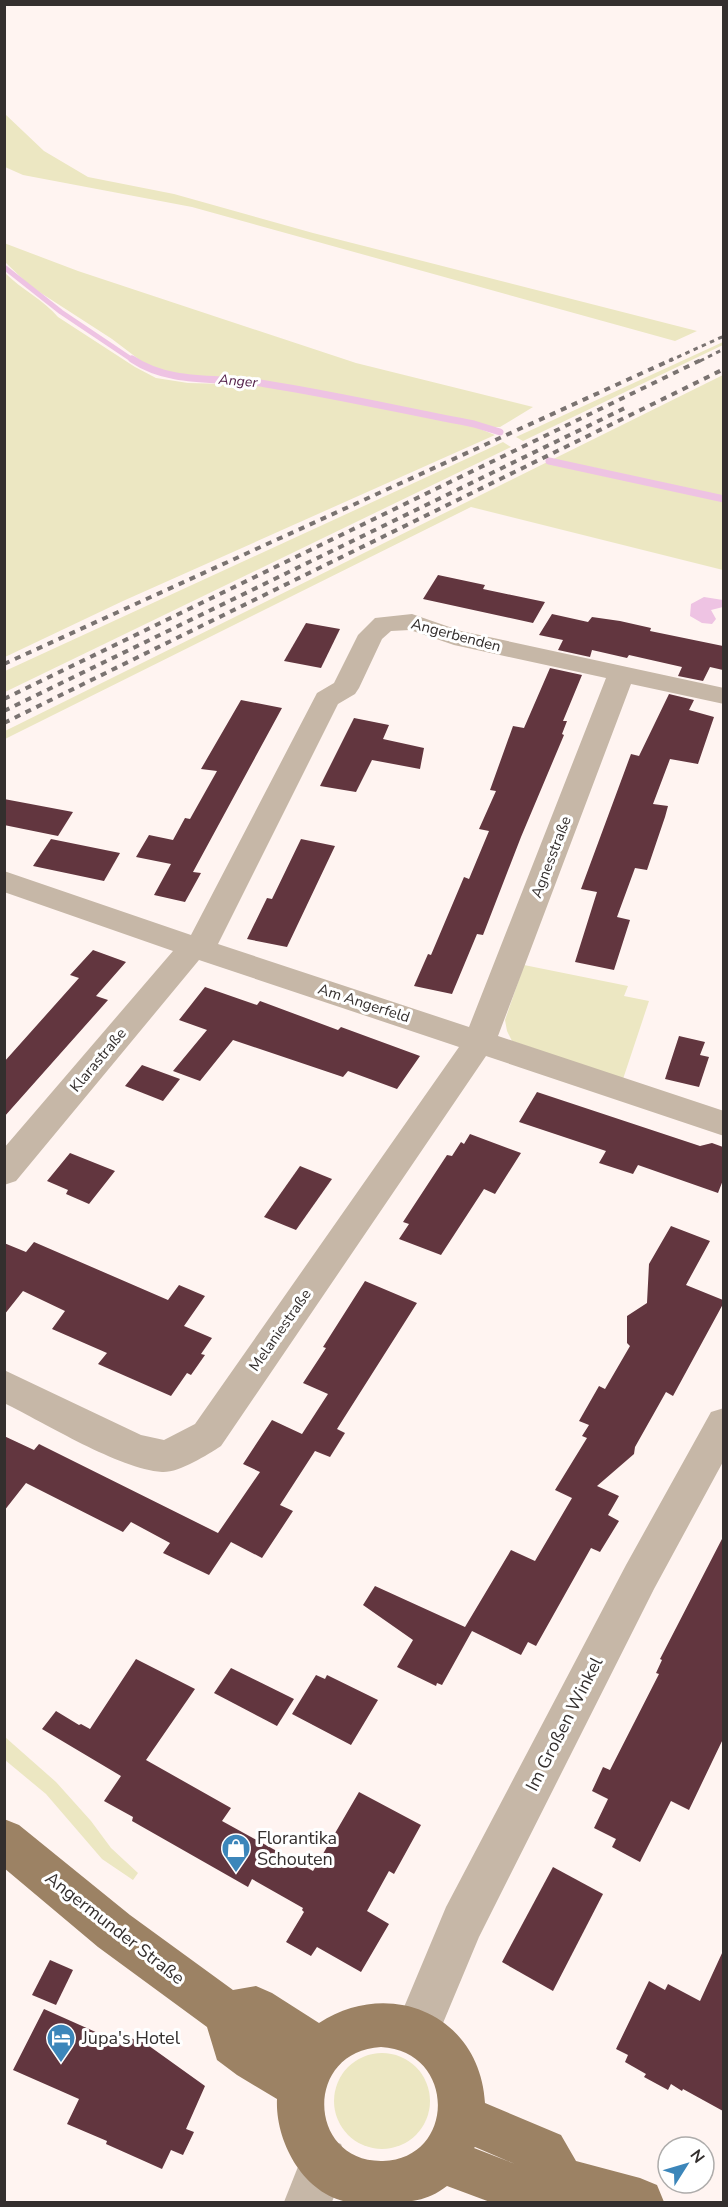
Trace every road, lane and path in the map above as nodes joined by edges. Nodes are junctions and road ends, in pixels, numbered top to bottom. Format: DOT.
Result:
graph roads {
  1 [pos="622,673"];
  2 [pos="723,696"];
  3 [pos="4,881"];
  4 [pos="196,949"];
  5 [pos="480,1041"];
  6 [pos="723,1124"];
  7 [pos="4,1172"];
  8 [pos="4,1385"];
  9 [pos="723,1423"];
  10 [pos="4,1840"];
  11 [pos="417,2031"];
  12 [pos="312,2070"];
  13 [pos="459,2116"];
  14 [pos="441,2160"];
  15 [pos="561,2181"];
  16 [pos="338,2188"];
  17 [pos="640,2202"];
  1 -- 2 [label="street, Angerbenden"];
  1 -- 4 [label="street, Angerbenden"];
  1 -- 5 [label="street, Agnesstraße"];
  3 -- 4 [label="street, Am Angerfeld"];
  4 -- 5 [label="street, Am Angerfeld"];
  4 -- 7 [label="street, Klarastraße"];
  5 -- 6 [label="street, Am Angerfeld"];
  5 -- 8 [label="street, Melaniestraße"];
  9 -- 11 [label="street, Im Großen Winkel"];
  10 -- 12 [label="main road, Angermunder Straße"];
  11 -- 12 [label="main road"];
  11 -- 13 [label="main road"];
  12 -- 16 [label="main road"];
  13 -- 14 [label="main road"];
  13 -- 15 [label="main road"];
  14 -- 15 [label="main road"];
  14 -- 16 [label="main road"];
  15 -- 17 [label="main road"];
}
